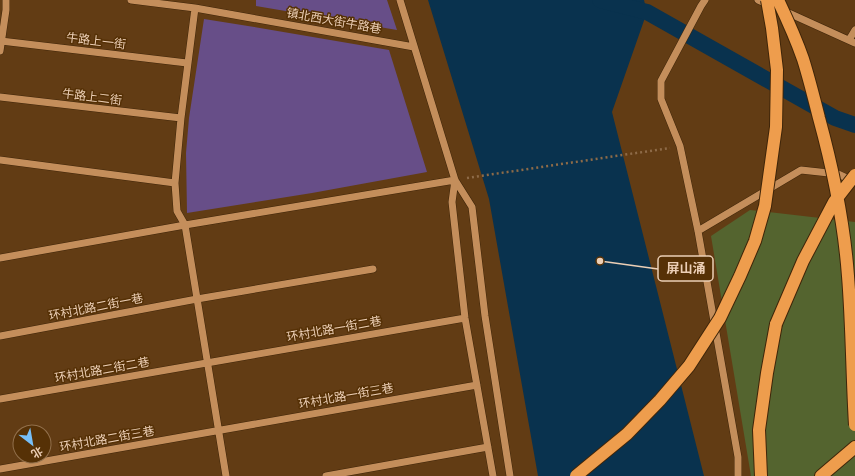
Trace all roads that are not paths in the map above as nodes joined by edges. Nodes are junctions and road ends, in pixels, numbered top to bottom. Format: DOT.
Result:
graph roads {
  1 [pos="6,0"];
  2 [pos="131,0"];
  3 [pos="400,0"];
  4 [pos="758,0"];
  5 [pos="767,0"];
  6 [pos="778,0"];
  7 [pos="703,3"];
  8 [pos="195,8"];
  9 [pos="855,30"];
  10 [pos="1,41"];
  11 [pos="852,41"];
  12 [pos="414,47"];
  13 [pos="0,51"];
  14 [pos="188,63"];
  15 [pos="0,97"];
  16 [pos="180,118"];
  17 [pos="0,160"];
  18 [pos="855,175"];
  19 [pos="455,180"];
  20 [pos="855,182"];
  21 [pos="174,183"];
  22 [pos="185,225"];
  23 [pos="698,231"];
  24 [pos="0,258"];
  25 [pos="373,269"];
  26 [pos="197,299"];
  27 [pos="465,318"];
  28 [pos="0,336"];
  29 [pos="207,362"];
  30 [pos="477,384"];
  31 [pos="0,399"];
  32 [pos="855,424"];
  33 [pos="218,430"];
  34 [pos="488,447"];
  35 [pos="855,447"];
  36 [pos="0,469"];
  37 [pos="226,476"];
  38 [pos="326,476"];
  39 [pos="493,476"];
  40 [pos="510,476"];
  41 [pos="576,476"];
  42 [pos="738,476"];
  43 [pos="761,476"];
  44 [pos="821,476"];
  1 -- 10 [label="street"];
  2 -- 8 [label="street, 镇北西大街牛路巷"];
  3 -- 12 [label="street"];
  4 -- 11 [label="street"];
  5 -- 41 [label="highway, bridge"];
  6 -- 32 [label="highway, bridge"];
  7 -- 23 [label="street"];
  8 -- 12 [label="street, 镇北西大街牛路巷"];
  8 -- 14 [label="street"];
  9 -- 11 [label="street"];
  10 -- 13 [label="street"];
  10 -- 14 [label="street, 牛路上一街"];
  12 -- 19 [label="street"];
  14 -- 16 [label="street"];
  15 -- 16 [label="street, 牛路上二街"];
  16 -- 21 [label="street"];
  17 -- 21 [label="street"];
  18 -- 43 [label="highway, bridge"];
  19 -- 22 [label="street"];
  19 -- 27 [label="street"];
  19 -- 40 [label="street"];
  20 -- 23 [label="street"];
  21 -- 22 [label="street"];
  22 -- 24 [label="street"];
  22 -- 26 [label="street"];
  23 -- 42 [label="street"];
  25 -- 26 [label="street, 环村北路二街一巷"];
  26 -- 28 [label="street, 环村北路二街一巷"];
  26 -- 29 [label="street"];
  27 -- 29 [label="street, 环村北路一街二巷"];
  27 -- 30 [label="street"];
  29 -- 31 [label="street, 环村北路二街二巷"];
  29 -- 33 [label="street"];
  30 -- 33 [label="street, 环村北路一街三巷"];
  30 -- 34 [label="street"];
  33 -- 36 [label="street, 环村北路二街三巷"];
  33 -- 37 [label="street"];
  34 -- 38 [label="street"];
  34 -- 39 [label="street"];
  35 -- 44 [label="highway"];
}
